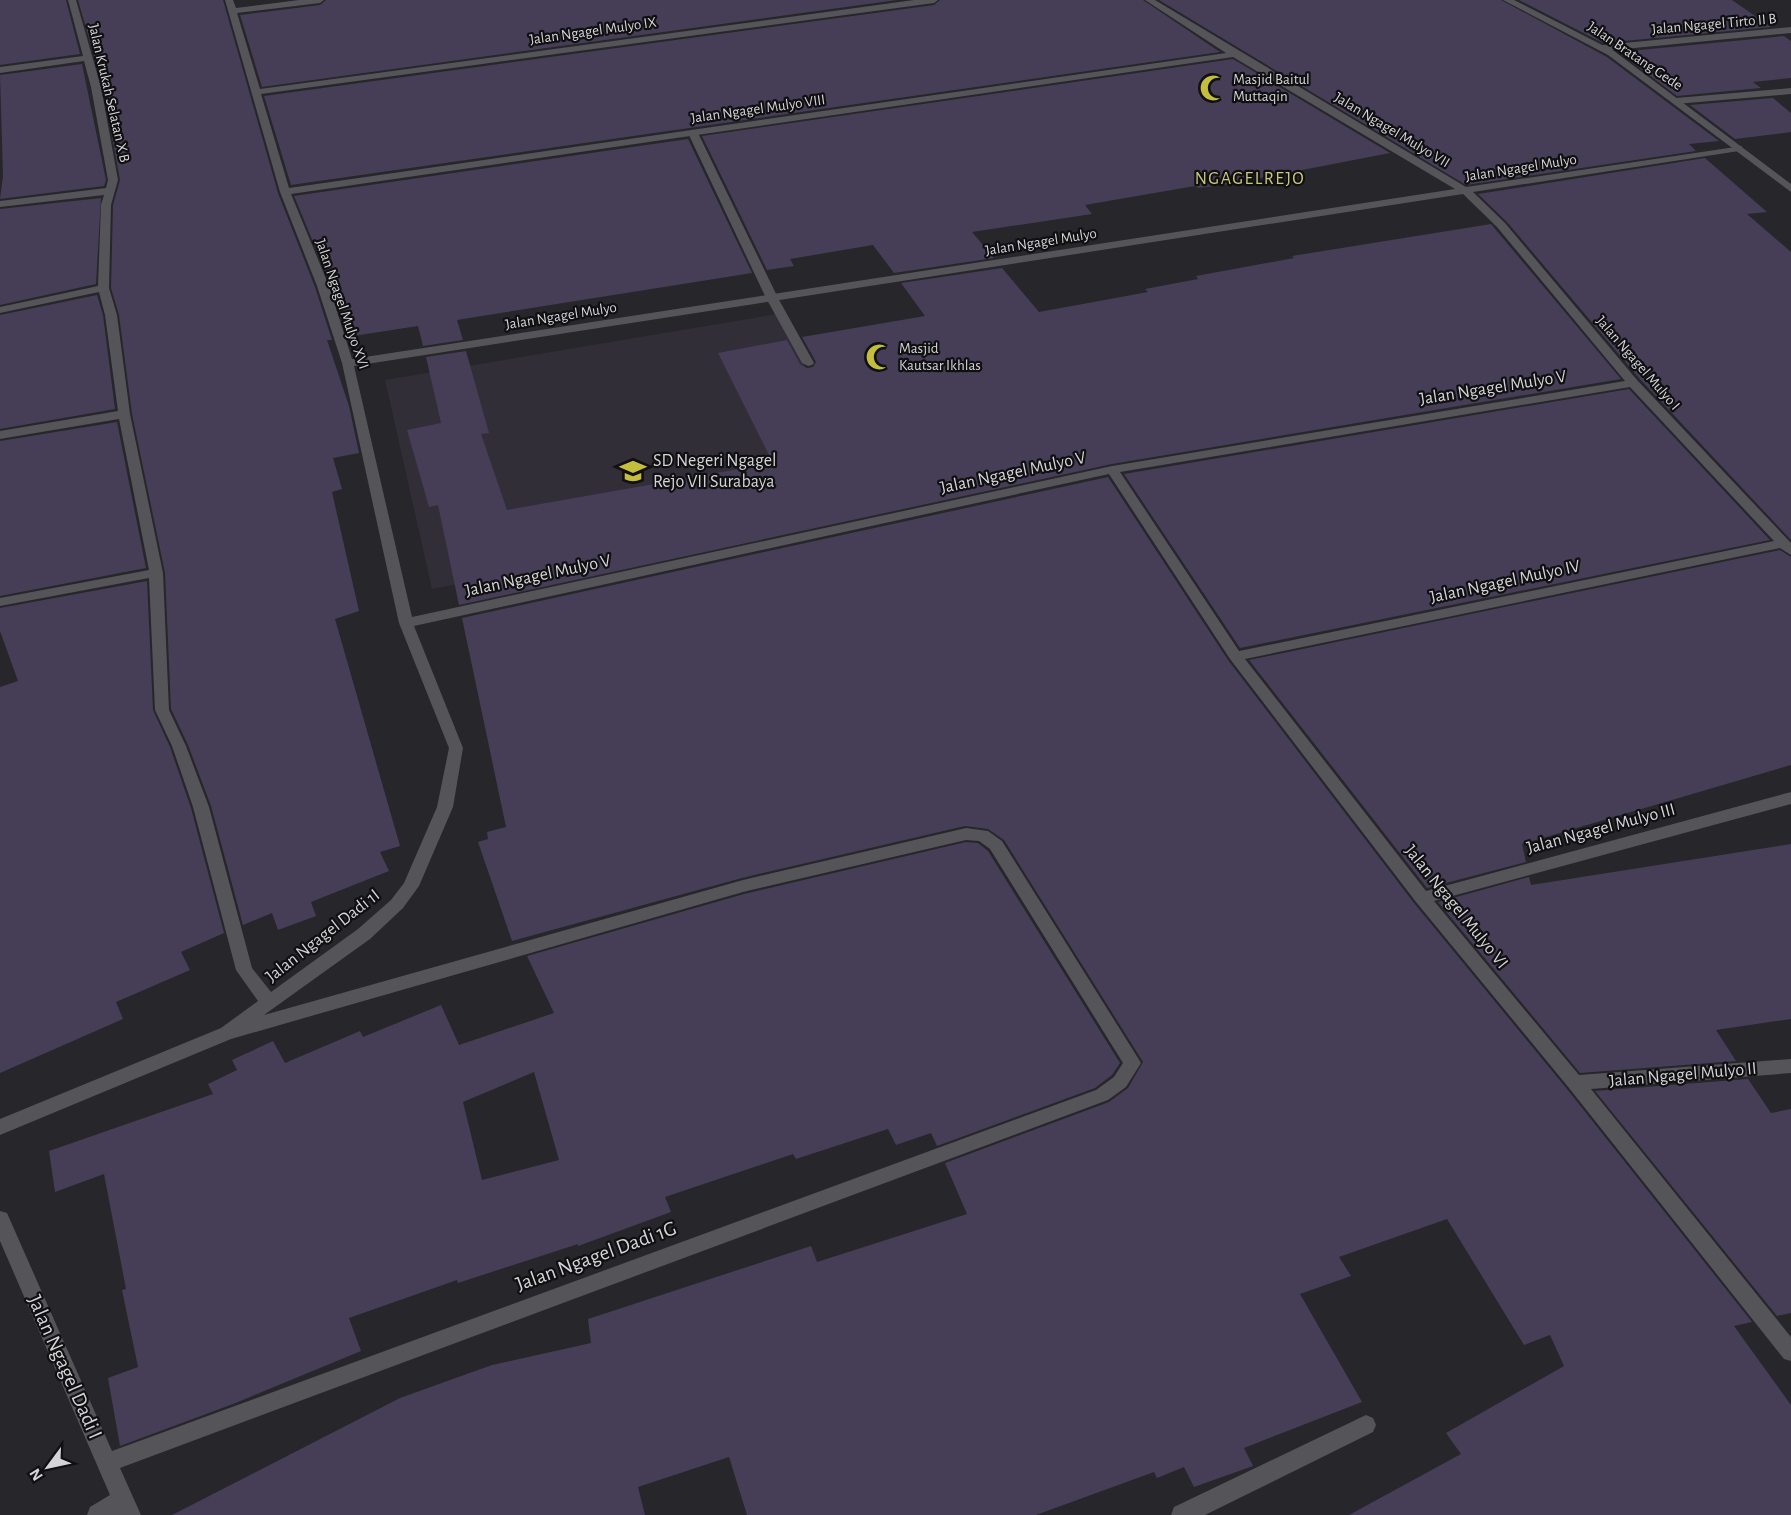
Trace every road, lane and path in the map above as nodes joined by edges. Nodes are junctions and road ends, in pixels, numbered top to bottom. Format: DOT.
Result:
graph roads {
  1 [pos="72,0"];
  2 [pos="320,0"];
  3 [pos="934,0"];
  4 [pos="1149,0"];
  5 [pos="1507,0"];
  6 [pos="230,6"];
  7 [pos="1791,30"];
  8 [pos="1603,48"];
  9 [pos="1235,54"];
  10 [pos="87,58"];
  11 [pos="0,70"];
  12 [pos="1791,91"];
  13 [pos="256,92"];
  14 [pos="1676,101"];
  15 [pos="693,133"];
  16 [pos="1739,148"];
  17 [pos="1791,189"];
  18 [pos="108,191"];
  19 [pos="285,192"];
  20 [pos="1467,192"];
  21 [pos="0,204"];
  22 [pos="103,288"];
  23 [pos="771,298"];
  24 [pos="0,309"];
  25 [pos="348,363"];
  26 [pos="808,363"];
  27 [pos="1633,383"];
  28 [pos="124,414"];
  29 [pos="0,435"];
  30 [pos="1112,470"];
  31 [pos="1787,547"];
  32 [pos="156,573"];
  33 [pos="0,602"];
  34 [pos="406,623"];
  35 [pos="1235,656"];
  36 [pos="1791,798"];
  37 [pos="1422,898"];
  38 [pos="269,1003"];
  39 [pos="228,1033"];
  40 [pos="1791,1066"];
  41 [pos="1575,1083"];
  42 [pos="0,1127"];
  43 [pos="0,1220"];
  44 [pos="1791,1352"];
  45 [pos="1366,1425"];
  46 [pos="107,1463"];
  47 [pos="127,1507"];
  48 [pos="99,1515"];
  49 [pos="1182,1515"];
  1 -- 10 [label="street, Jalan Krukah Selatan X B"];
  2 -- 6 [label="street"];
  3 -- 13 [label="street, Jalan Ngagel Mulyo IX"];
  4 -- 9 [label="street, Jalan Ngagel Mulyo VII"];
  5 -- 8 [label="street, Jalan Bratang Gede"];
  6 -- 13 [label="street, Jalan Ngagel Mulyo XVI"];
  7 -- 8 [label="street, Jalan Ngagel Tirto II B"];
  8 -- 14 [label="street, Jalan Bratang Gede"];
  9 -- 15 [label="street, Jalan Ngagel Mulyo VIII"];
  9 -- 20 [label="street, Jalan Ngagel Mulyo VII"];
  10 -- 11 [label="street"];
  10 -- 18 [label="street, Jalan Krukah Selatan X B"];
  12 -- 14 [label="street"];
  13 -- 19 [label="street, Jalan Ngagel Mulyo XVI"];
  14 -- 16 [label="street, Jalan Bratang Gede"];
  15 -- 19 [label="street, Jalan Ngagel Mulyo VIII"];
  15 -- 23 [label="street"];
  16 -- 17 [label="street, Jalan Bratang Gede"];
  16 -- 20 [label="street, Jalan Ngagel Mulyo"];
  18 -- 21 [label="street"];
  18 -- 22 [label="street, Jalan Krukah Selatan X B"];
  19 -- 25 [label="street, Jalan Ngagel Mulyo XVI"];
  20 -- 23 [label="street, Jalan Ngagel Mulyo"];
  20 -- 27 [label="street, Jalan Ngagel Mulyo I"];
  22 -- 24 [label="street"];
  22 -- 28 [label="street, Jalan Krukah Selatan X B"];
  23 -- 25 [label="street, Jalan Ngagel Mulyo"];
  23 -- 26 [label="street"];
  25 -- 34 [label="street, Jalan Ngagel Mulyo XVI"];
  27 -- 30 [label="street, Jalan Ngagel Mulyo V"];
  27 -- 31 [label="street, Jalan Ngagel Mulyo I"];
  28 -- 29 [label="street"];
  28 -- 32 [label="street, Jalan Krukah Selatan X B"];
  30 -- 34 [label="street, Jalan Ngagel Mulyo V"];
  30 -- 35 [label="street, Jalan Ngagel Mulyo VI"];
  31 -- 35 [label="street, Jalan Ngagel Mulyo IV"];
  32 -- 33 [label="street"];
  32 -- 38 [label="street, Jalan Krukah Selatan X B"];
  34 -- 38 [label="street, Jalan Ngagel Dadi 1I"];
  35 -- 37 [label="street, Jalan Ngagel Mulyo VI"];
  36 -- 37 [label="street, Jalan Ngagel Mulyo III"];
  37 -- 41 [label="street, Jalan Ngagel Mulyo VI"];
  38 -- 39 [label="street, Jalan Ngagel Dadi 1I"];
  39 -- 42 [label="street, Jalan Ngagel Dadi 1I"];
  39 -- 46 [label="street, Jalan Ngagel Dadi 1G"];
  40 -- 41 [label="street, Jalan Ngagel Mulyo II"];
  41 -- 44 [label="street, Jalan Ngagel Mulyo VI"];
  43 -- 46 [label="street, Jalan Ngagel Dadi I"];
  45 -- 49 [label="street"];
  46 -- 47 [label="street, Jalan Ngagel Dadi I"];
  47 -- 48 [label="street"];
}
